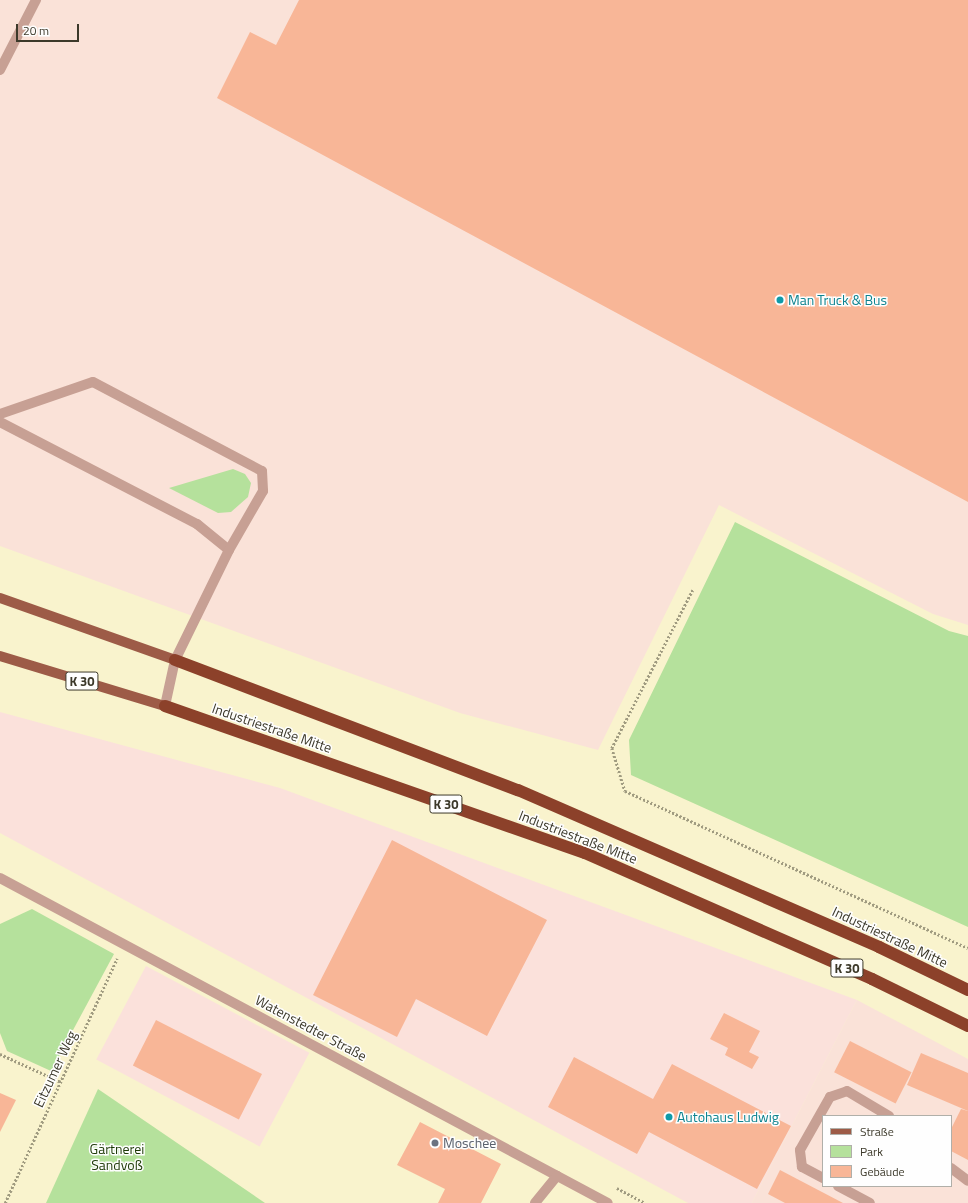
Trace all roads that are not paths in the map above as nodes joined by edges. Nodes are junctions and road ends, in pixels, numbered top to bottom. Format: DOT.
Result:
graph roads {
  1 [pos="36,0"];
  2 [pos="0,70"];
  3 [pos="0,414"];
  4 [pos="0,422"];
  5 [pos="229,550"];
  6 [pos="0,598"];
  7 [pos="0,656"];
  8 [pos="175,660"];
  9 [pos="165,706"];
  10 [pos="0,878"];
  11 [pos="968,990"];
  12 [pos="968,1026"];
  13 [pos="887,1115"];
  14 [pos="952,1169"];
  15 [pos="557,1176"];
  16 [pos="822,1178"];
  17 [pos="968,1181"];
  18 [pos="840,1187"];
  19 [pos="595,1200"];
  20 [pos="535,1203"];
  21 [pos="608,1203"];
  22 [pos="870,1203"];
  1 -- 2 [label="street"];
  3 -- 5 [label="street"];
  4 -- 5 [label="street"];
  5 -- 8 [label="street"];
  6 -- 8 [label="main road, Industriestraße Mitte / K 30"];
  7 -- 9 [label="main road, Industriestraße Mitte / K 30"];
  8 -- 9 [label="street"];
  8 -- 11 [label="highway, Industriestraße Mitte / K 30"];
  9 -- 12 [label="highway, Industriestraße Mitte / K 30"];
  10 -- 15 [label="street, Watenstedter Straße"];
  13 -- 16 [label="street"];
  14 -- 17 [label="street"];
  15 -- 19 [label="street, Watenstedter Straße"];
  15 -- 20 [label="street"];
  18 -- 22 [label="street"];
  19 -- 21 [label="street, Watenstedter Straße"];
}
